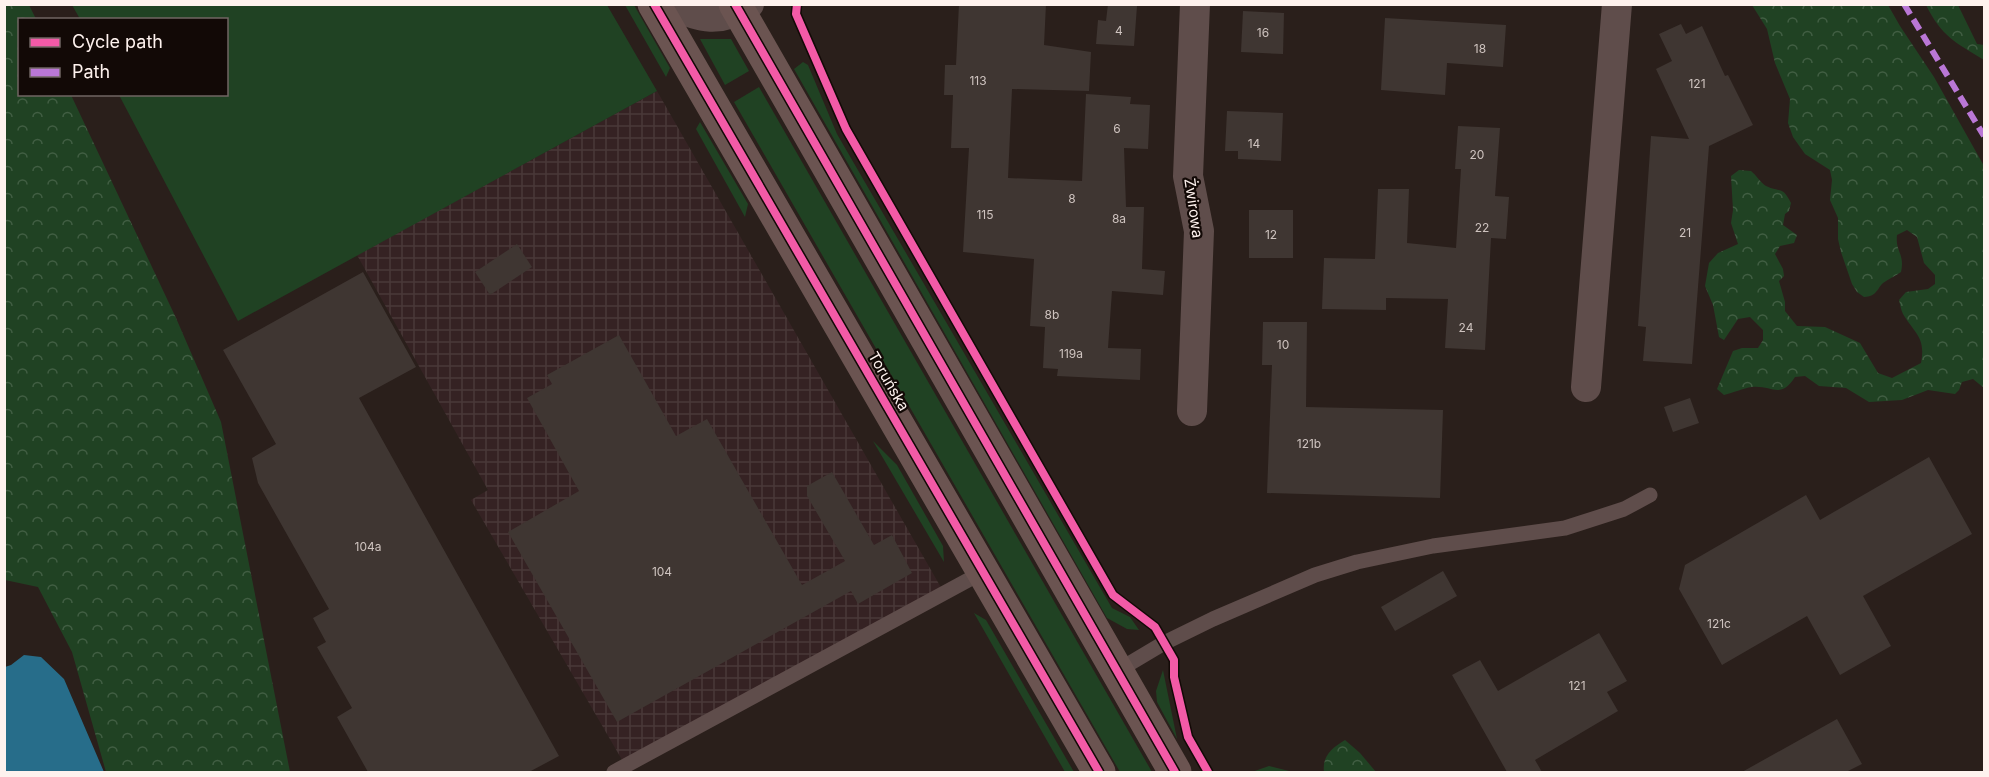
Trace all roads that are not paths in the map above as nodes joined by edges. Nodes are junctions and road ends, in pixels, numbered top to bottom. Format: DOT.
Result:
graph roads {
  1 [pos="654,4"];
  2 [pos="671,4"];
  3 [pos="1195,4"];
  4 [pos="1617,4"];
  5 [pos="741,7"];
  6 [pos="1586,387"];
  7 [pos="1192,411"];
  8 [pos="1650,495"];
  9 [pos="983,572"];
  10 [pos="1117,672"];
  11 [pos="614,772"];
  12 [pos="1099,772"];
  13 [pos="1175,772"];
  1 -- 9 [label="main road, Toruńska"];
  2 -- 5 [label="street"];
  3 -- 7 [label="street, Żwirowa"];
  4 -- 6 [label="street"];
  5 -- 10 [label="main road"];
  8 -- 10 [label="lane"];
  9 -- 11 [label="lane"];
  9 -- 12 [label="main road, Toruńska"];
  10 -- 13 [label="main road"];
}
